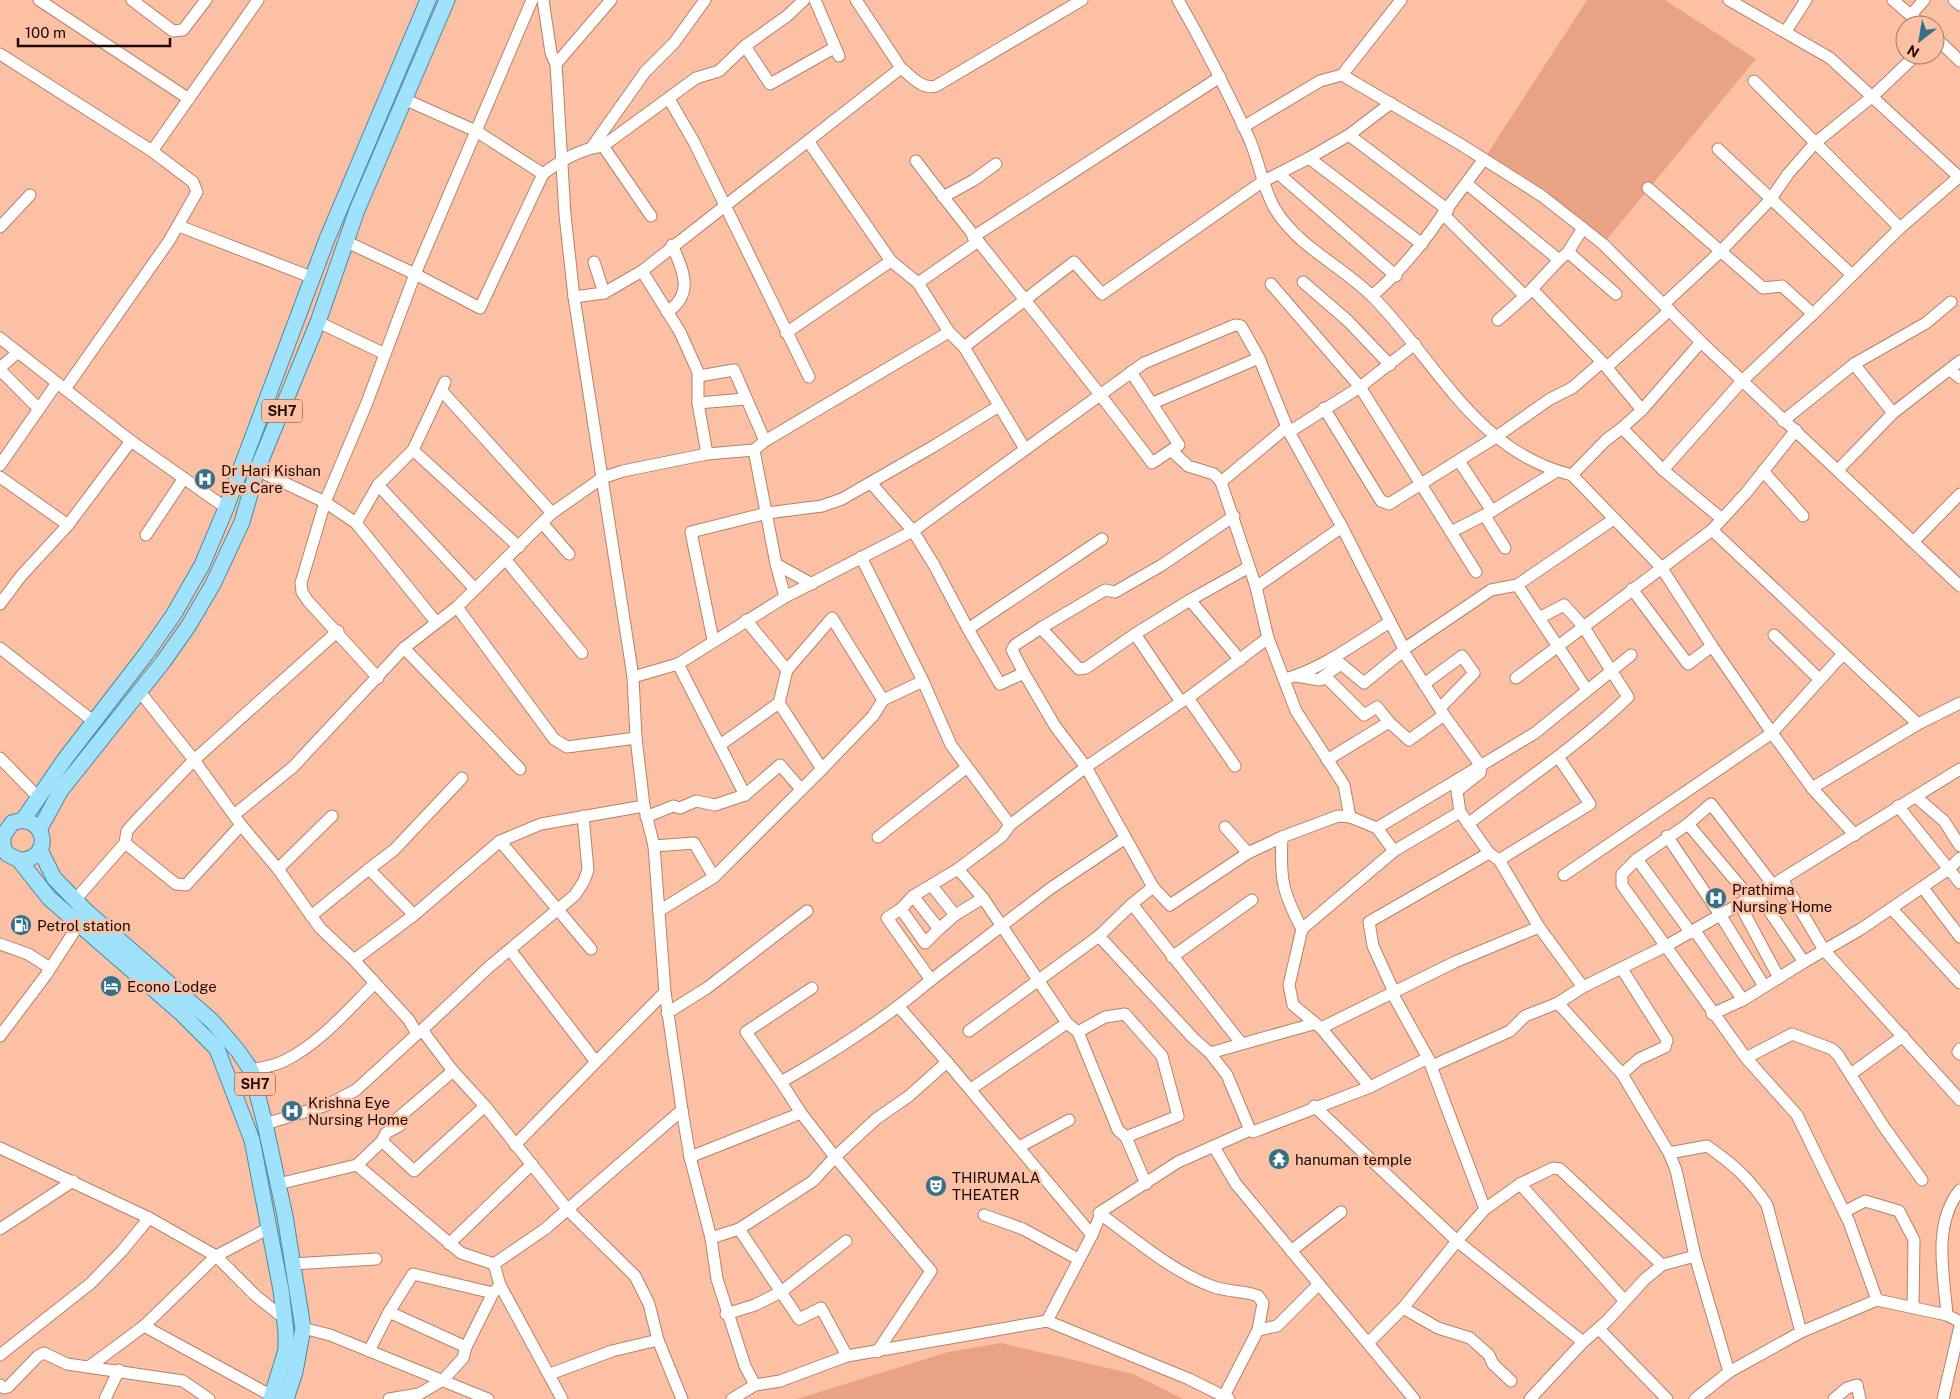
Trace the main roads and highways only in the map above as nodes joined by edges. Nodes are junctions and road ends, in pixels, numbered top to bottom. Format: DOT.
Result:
graph roads {
  1 [pos="428,0"];
  2 [pos="447,0"];
  3 [pos="23,820"];
  4 [pos="4,826"];
  5 [pos="40,830"];
  6 [pos="40,850"];
  7 [pos="6,853"];
  8 [pos="276,1398"];
  1 -- 3 [label="main road, SH7"];
  2 -- 5 [label="main road, SH7"];
  3 -- 4 [label="main road"];
  3 -- 5 [label="main road"];
  4 -- 7 [label="main road"];
  5 -- 6 [label="main road, SH7"];
  6 -- 7 [label="main road"];
  6 -- 8 [label="main road, SH7"];
  7 -- 8 [label="main road, SH7"];
}
